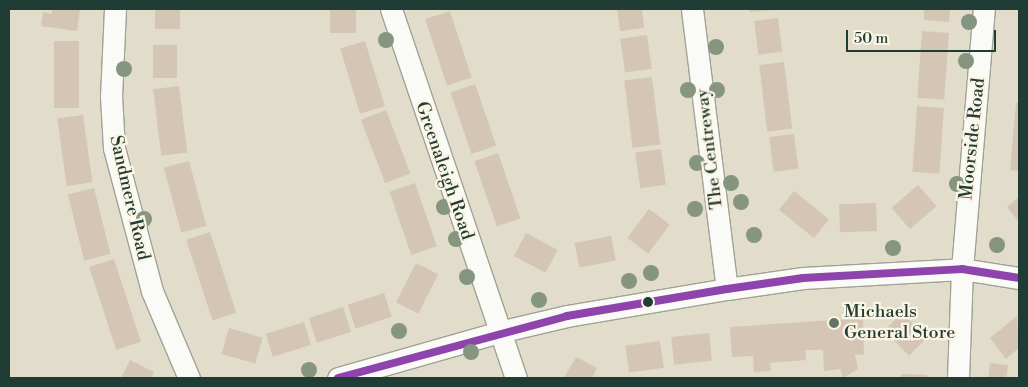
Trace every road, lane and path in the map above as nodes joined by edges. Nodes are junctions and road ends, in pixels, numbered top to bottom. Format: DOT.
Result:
graph roads {
  1 [pos="115,9"];
  2 [pos="391,9"];
  3 [pos="692,9"];
  4 [pos="984,9"];
  5 [pos="962,269"];
  6 [pos="1019,278"];
  7 [pos="727,289"];
  8 [pos="499,332"];
  9 [pos="189,378"];
  10 [pos="338,378"];
  11 [pos="516,378"];
  12 [pos="958,378"];
  1 -- 9 [label="street, Sandmere Road"];
  2 -- 8 [label="street, Greenaleigh Road"];
  3 -- 7 [label="street, The Centreway"];
  4 -- 5 [label="street, Moorside Road"];
  5 -- 6 [label="street"];
  5 -- 7 [label="street"];
  5 -- 12 [label="street, Moorside Road"];
  7 -- 8 [label="street"];
  8 -- 10 [label="street"];
  8 -- 11 [label="street, Greenaleigh Road"];
}
